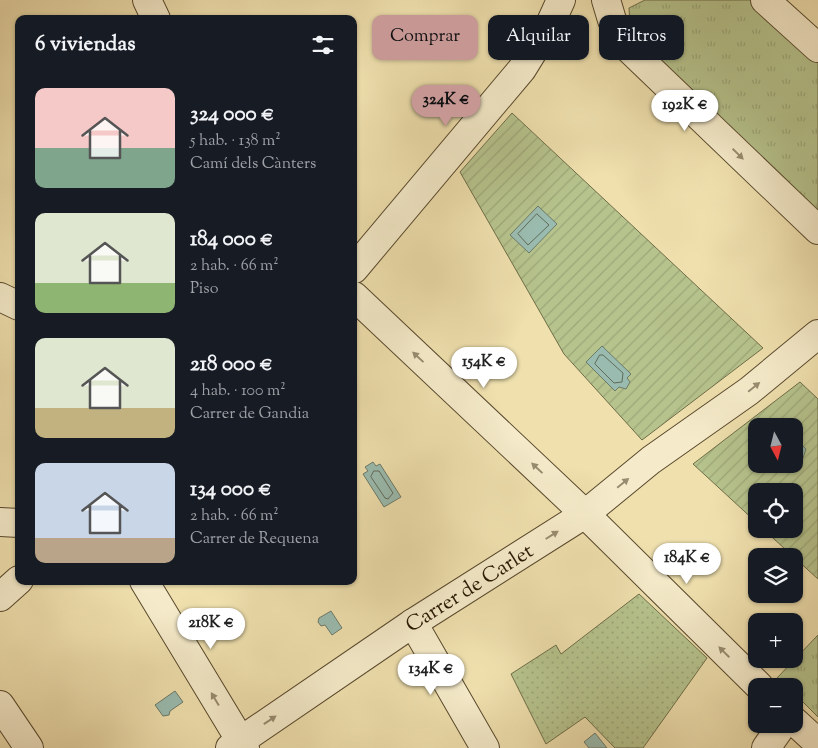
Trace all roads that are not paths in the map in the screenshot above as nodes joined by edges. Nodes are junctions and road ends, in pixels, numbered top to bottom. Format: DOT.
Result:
graph roads {
  1 [pos="147,0"];
  2 [pos="561,0"];
  3 [pos="606,0"];
  4 [pos="765,0"];
  5 [pos="154,15"];
  6 [pos="815,38"];
  7 [pos="818,230"];
  8 [pos="357,265"];
  9 [pos="0,297"];
  10 [pos="357,299"];
  11 [pos="15,304"];
  12 [pos="818,334"];
  13 [pos="585,514"];
  14 [pos="0,522"];
  15 [pos="15,523"];
  16 [pos="15,584"];
  17 [pos="146,585"];
  18 [pos="0,597"];
  19 [pos="413,623"];
  20 [pos="751,678"];
  21 [pos="0,705"];
  22 [pos="803,729"];
  23 [pos="777,733"];
  24 [pos="818,743"];
  25 [pos="238,746"];
  26 [pos="29,748"];
  27 [pos="486,748"];
  28 [pos="766,748"];
  1 -- 5 [label="street"];
  2 -- 8 [label="street"];
  3 -- 7 [label="street, one-way"];
  4 -- 6 [label="street"];
  9 -- 11 [label="street"];
  13 -- 10 [label="street, one-way"];
  13 -- 12 [label="street, Carrer de Carlet, one-way"];
  19 -- 13 [label="street, Carrer de Carlet, one-way"];
  20 -- 13 [label="street, one-way"];
  14 -- 15 [label="street"];
  16 -- 18 [label="street"];
  25 -- 17 [label="street, one-way"];
  25 -- 19 [label="street, Carrer de Carlet, one-way"];
  19 -- 27 [label="street"];
  21 -- 26 [label="street"];
  22 -- 24 [label="street"];
  23 -- 28 [label="street"];
}
